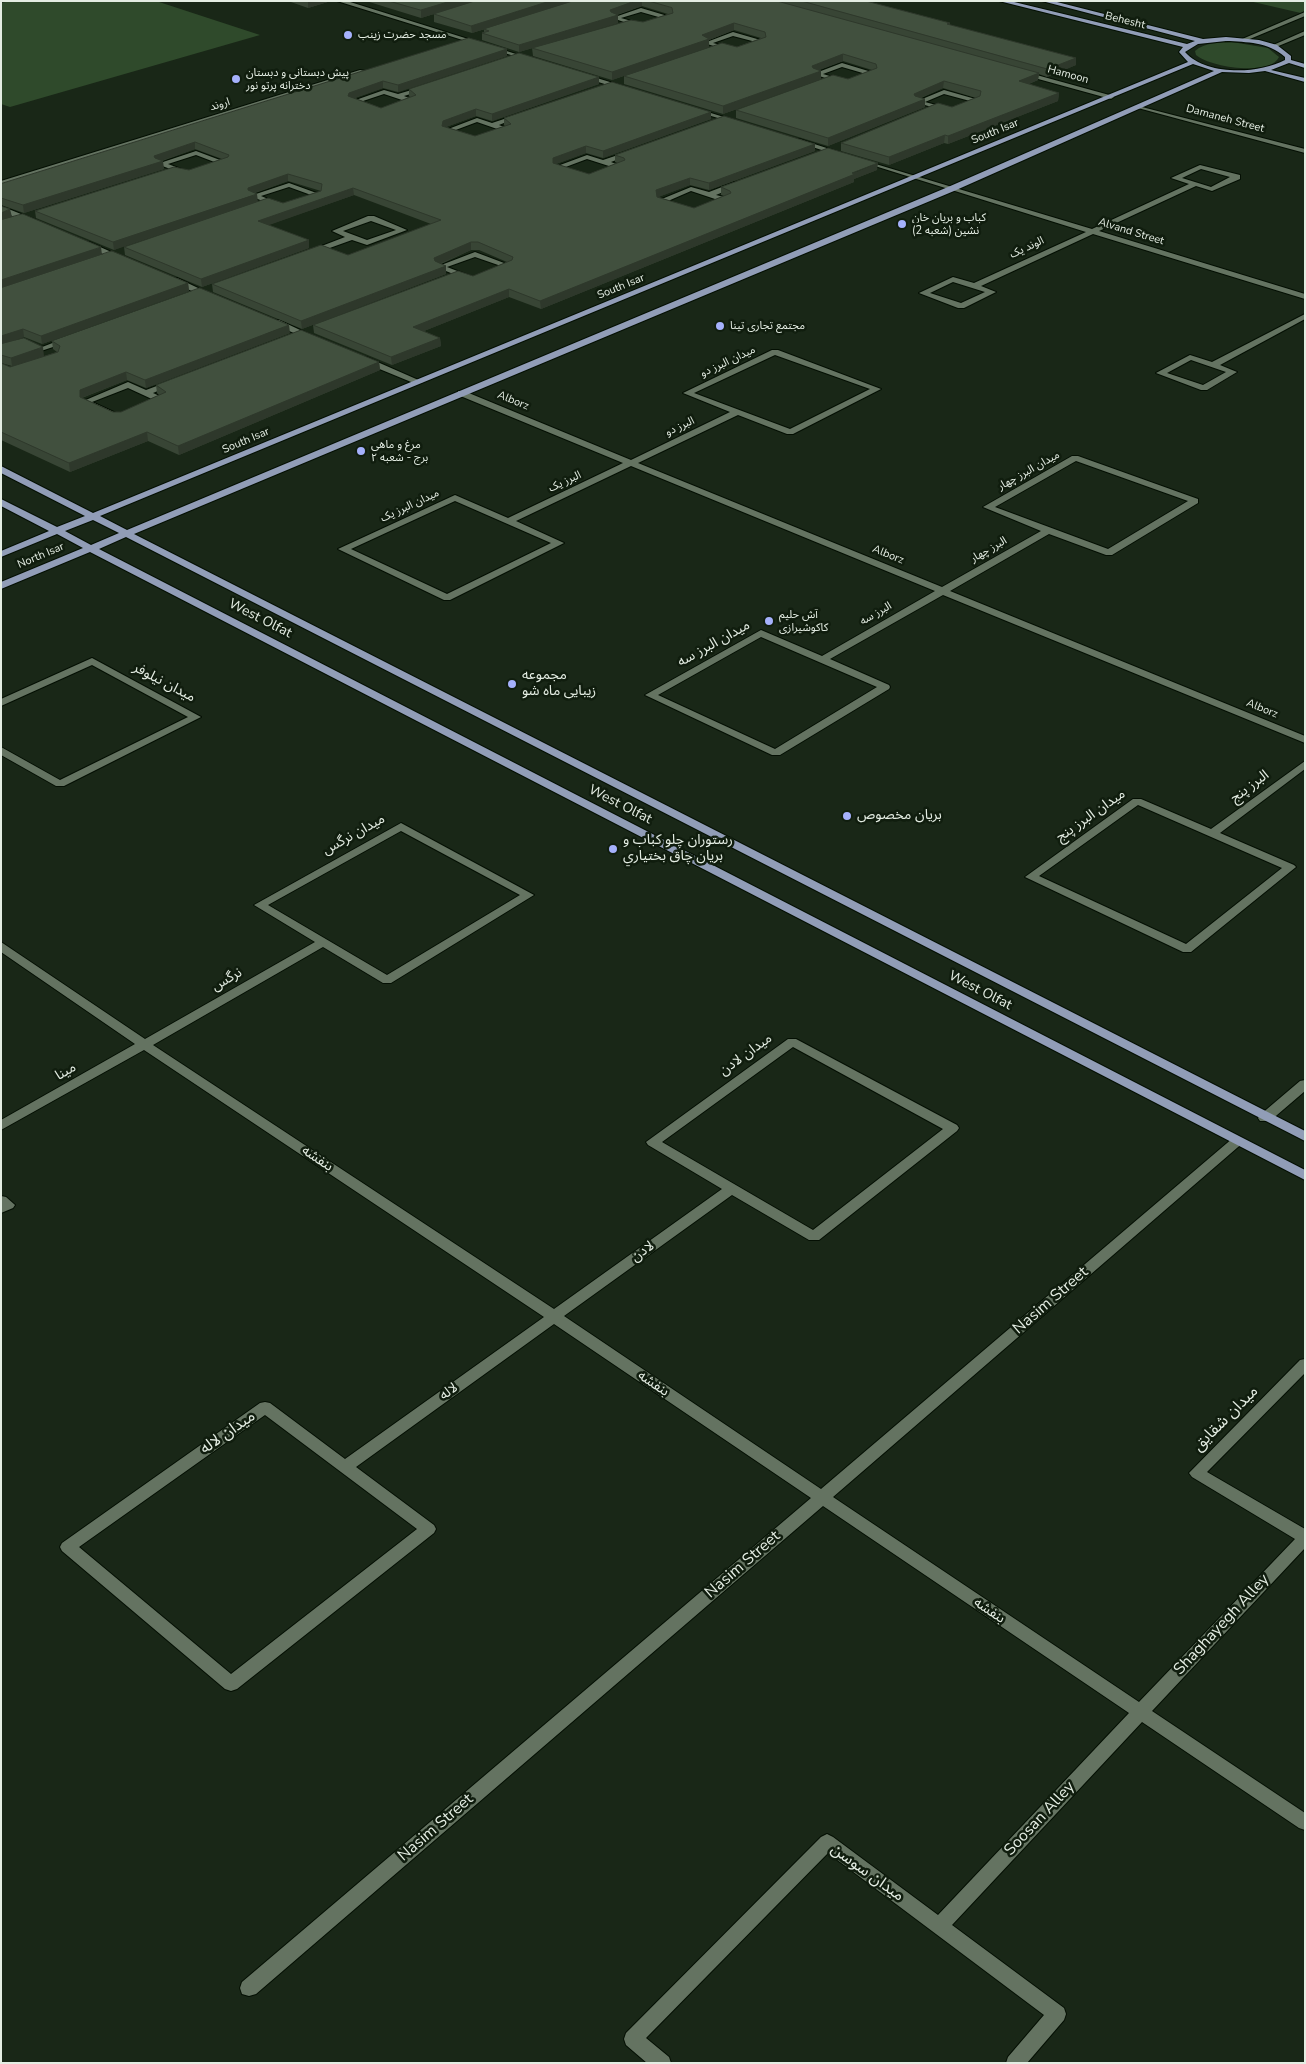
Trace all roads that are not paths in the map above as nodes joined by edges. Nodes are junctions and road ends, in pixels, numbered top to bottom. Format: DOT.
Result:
graph roads {
  1 [pos="340,1"];
  2 [pos="1002,1"];
  3 [pos="1046,1"];
  4 [pos="1305,14"];
  5 [pos="423,21"];
  6 [pos="630,23"];
  7 [pos="414,24"];
  8 [pos="620,25"];
  9 [pos="1305,34"];
  10 [pos="476,36"];
  11 [pos="466,39"];
  12 [pos="1243,40"];
  13 [pos="1204,41"];
  14 [pos="448,45"];
  15 [pos="1186,46"];
  16 [pos="1274,46"];
  17 [pos="722,47"];
  18 [pos="713,50"];
  19 [pos="529,54"];
  20 [pos="519,56"];
  21 [pos="510,59"];
  22 [pos="1288,61"];
  23 [pos="538,62"];
  24 [pos="1193,62"];
  25 [pos="1305,66"];
  26 [pos="373,68"];
  27 [pos="1222,70"];
  28 [pos="1266,70"];
  29 [pos="1016,71"];
  30 [pos="575,73"];
  31 [pos="832,79"];
  32 [pos="1305,80"];
  33 [pos="622,81"];
  34 [pos="823,82"];
  35 [pos="436,84"];
  36 [pos="613,84"];
  37 [pos="603,88"];
  38 [pos="631,90"];
  39 [pos="399,96"];
  40 [pos="1111,97"];
  41 [pos="687,107"];
  42 [pos="936,107"];
  43 [pos="1140,107"];
  44 [pos="927,110"];
  45 [pos="529,113"];
  46 [pos="733,115"];
  47 [pos="724,118"];
  48 [pos="715,122"];
  49 [pos="742,124"];
  50 [pos="492,125"];
  51 [pos="795,140"];
  52 [pos="839,147"];
  53 [pos="641,149"];
  54 [pos="830,150"];
  55 [pos="1305,151"];
  56 [pos="821,154"];
  57 [pos="604,162"];
  58 [pos="176,169"];
  59 [pos="167,172"];
  60 [pos="914,178"];
  61 [pos="746,181"];
  62 [pos="1,183"];
  63 [pos="1195,184"];
  64 [pos="951,189"];
  65 [pos="709,195"];
  66 [pos="270,202"];
  67 [pos="260,205"];
  68 [pos="1,208"];
  69 [pos="34,215"];
  70 [pos="25,218"];
  71 [pos="9,223"];
  72 [pos="42,225"];
  73 [pos="1090,232"];
  74 [pos="353,237"];
  75 [pos="78,240"];
  76 [pos="123,252"];
  77 [pos="114,255"];
  78 [pos="299,256"];
  79 [pos="105,258"];
  80 [pos="132,262"];
  81 [pos="458,274"];
  82 [pos="166,277"];
  83 [pos="448,278"];
  84 [pos="974,286"];
  85 [pos="210,288"];
  86 [pos="201,291"];
  87 [pos="192,295"];
  88 [pos="1305,297"];
  89 [pos="220,299"];
  90 [pos="1305,316"];
  91 [pos="265,318"];
  92 [pos="311,330"];
  93 [pos="302,334"];
  94 [pos="77,336"];
  95 [pos="293,337"];
  96 [pos="320,341"];
  97 [pos="56,356"];
  98 [pos="356,356"];
  99 [pos="1213,365"];
  100 [pos="182,379"];
  101 [pos="419,382"];
  102 [pos="146,393"];
  103 [pos="461,393"];
  104 [pos="738,412"];
  105 [pos="631,463"];
  106 [pos="1,469"];
  107 [pos="1,502"];
  108 [pos="94,517"];
  109 [pos="508,521"];
  110 [pos="1049,530"];
  111 [pos="57,531"];
  112 [pos="125,533"];
  113 [pos="90,549"];
  114 [pos="1,554"];
  115 [pos="1,586"];
  116 [pos="942,591"];
  117 [pos="822,660"];
  118 [pos="1,703"];
  119 [pos="1305,740"];
  120 [pos="3,754"];
  121 [pos="1305,764"];
  122 [pos="1213,833"];
  123 [pos="324,942"];
  124 [pos="1,946"];
  125 [pos="145,1044"];
  126 [pos="1305,1084"];
  127 [pos="1265,1118"];
  128 [pos="1,1126"];
  129 [pos="1305,1138"];
  130 [pos="1238,1141"];
  131 [pos="1305,1176"];
  132 [pos="732,1188"];
  133 [pos="1,1200"];
  134 [pos="1,1209"];
  135 [pos="554,1316"];
  136 [pos="1305,1364"];
  137 [pos="345,1467"];
  138 [pos="822,1498"];
  139 [pos="1305,1537"];
  140 [pos="1140,1713"];
  141 [pos="1305,1823"];
  142 [pos="939,1926"];
  143 [pos="249,1988"];
  144 [pos="662,2063"];
  145 [pos="1015,2063"];
  1 -- 7 [label="street"];
  2 -- 15 [label="main road, Behesht"];
  3 -- 13 [label="main road, Behesht"];
  4 -- 12 [label="street"];
  5 -- 7 [label="street"];
  6 -- 6 [label="street"];
  6 -- 8 [label="street"];
  7 -- 11 [label="street"];
  9 -- 16 [label="street"];
  10 -- 11 [label="street"];
  11 -- 14 [label="street"];
  11 -- 20 [label="street"];
  12 -- 13 [label="main road"];
  12 -- 16 [label="main road"];
  13 -- 15 [label="main road"];
  15 -- 24 [label="main road"];
  16 -- 22 [label="main road"];
  17 -- 17 [label="street"];
  17 -- 18 [label="street"];
  19 -- 20 [label="street"];
  20 -- 21 [label="street"];
  20 -- 23 [label="street"];
  22 -- 25 [label="main road"];
  22 -- 28 [label="main road"];
  24 -- 27 [label="main road"];
  24 -- 40 [label="main road, South Isar"];
  26 -- 62 [label="street, اروند"];
  27 -- 28 [label="main road"];
  27 -- 43 [label="main road"];
  28 -- 32 [label="main road"];
  29 -- 40 [label="street, Hamoon"];
  30 -- 36 [label="street"];
  31 -- 31 [label="street"];
  31 -- 34 [label="street"];
  33 -- 36 [label="street"];
  35 -- 39 [label="street"];
  36 -- 37 [label="street"];
  36 -- 38 [label="street"];
  39 -- 39 [label="street"];
  40 -- 60 [label="main road, South Isar"];
  41 -- 47 [label="street"];
  42 -- 42 [label="street"];
  42 -- 44 [label="street"];
  43 -- 55 [label="street, Damaneh Street"];
  43 -- 64 [label="main road"];
  45 -- 50 [label="street"];
  46 -- 47 [label="street"];
  47 -- 48 [label="street"];
  47 -- 49 [label="street"];
  50 -- 50 [label="street"];
  51 -- 54 [label="street, Alvand Street"];
  52 -- 54 [label="street"];
  53 -- 57 [label="street"];
  54 -- 56 [label="street"];
  54 -- 60 [label="street, Alvand Street"];
  57 -- 57 [label="street"];
  58 -- 58 [label="street"];
  58 -- 59 [label="street"];
  60 -- 64 [label="street, Alvand Street"];
  60 -- 101 [label="main road, South Isar"];
  61 -- 65 [label="street"];
  63 -- 63 [label="street"];
  63 -- 73 [label="street, الوند یک"];
  64 -- 73 [label="street, Alvand Street"];
  64 -- 103 [label="main road"];
  65 -- 65 [label="street"];
  66 -- 66 [label="street"];
  66 -- 67 [label="street"];
  68 -- 70 [label="street"];
  69 -- 70 [label="street"];
  70 -- 71 [label="street"];
  70 -- 72 [label="street"];
  73 -- 84 [label="street, الوند یک"];
  73 -- 88 [label="street, Alvand Street"];
  74 -- 74 [label="street"];
  74 -- 78 [label="street"];
  75 -- 77 [label="street"];
  76 -- 77 [label="street"];
  77 -- 79 [label="street"];
  77 -- 80 [label="street"];
  81 -- 81 [label="street"];
  81 -- 83 [label="street"];
  82 -- 86 [label="street"];
  84 -- 84 [label="street"];
  85 -- 86 [label="street"];
  86 -- 87 [label="street"];
  86 -- 89 [label="street"];
  90 -- 99 [label="street"];
  91 -- 93 [label="street"];
  92 -- 93 [label="street"];
  93 -- 95 [label="street"];
  93 -- 96 [label="street"];
  94 -- 97 [label="street"];
  98 -- 101 [label="street"];
  99 -- 99 [label="street"];
  100 -- 102 [label="street"];
  101 -- 108 [label="main road, South Isar"];
  102 -- 102 [label="street"];
  103 -- 105 [label="street, Alborz"];
  103 -- 112 [label="main road"];
  104 -- 104 [label="street, میدان البرز دو"];
  104 -- 105 [label="street, البرز دو"];
  105 -- 109 [label="street, البرز یک"];
  105 -- 116 [label="street, Alborz"];
  106 -- 108 [label="main road, West Olfat"];
  107 -- 111 [label="main road, West Olfat"];
  108 -- 111 [label="main road, South Isar"];
  108 -- 112 [label="main road, West Olfat"];
  109 -- 109 [label="street, میدان البرز یک"];
  110 -- 110 [label="street, میدان البرز چهار"];
  110 -- 116 [label="street, البرز چهار"];
  111 -- 113 [label="main road, West Olfat"];
  111 -- 114 [label="main road, North Isar"];
  112 -- 113 [label="main road"];
  112 -- 127 [label="main road, West Olfat"];
  113 -- 115 [label="main road, North Isar"];
  113 -- 130 [label="main road, West Olfat"];
  116 -- 117 [label="street, البرز سه"];
  116 -- 119 [label="street, Alborz"];
  117 -- 117 [label="street, میدان البرز سه"];
  118 -- 120 [label="street, میدان نیلوفر"];
  121 -- 122 [label="street, البرز پنج"];
  122 -- 122 [label="street, میدان البرز پنج"];
  123 -- 123 [label="street, میدان نرگس"];
  123 -- 125 [label="street, نرگس"];
  124 -- 125 [label="street, بنفشه"];
  125 -- 128 [label="street, مینا"];
  125 -- 135 [label="street, بنفشه"];
  126 -- 127 [label="street"];
  127 -- 129 [label="main road, West Olfat"];
  130 -- 131 [label="main road, West Olfat"];
  130 -- 138 [label="street, Nasim Street"];
  132 -- 132 [label="street, میدان لادن"];
  132 -- 135 [label="street, لادن"];
  133 -- 134 [label="street"];
  135 -- 137 [label="street, لاله"];
  135 -- 138 [label="street, بنفشه"];
  136 -- 139 [label="street, میدان شقایق"];
  137 -- 137 [label="street, میدان لاله"];
  138 -- 140 [label="street, بنفشه"];
  138 -- 143 [label="street, Nasim Street"];
  139 -- 140 [label="street, Shaghayegh Alley"];
  140 -- 141 [label="street, بنفشه"];
  140 -- 142 [label="street, Soosan Alley"];
  142 -- 144 [label="street, میدان سوسن"];
  142 -- 145 [label="street, میدان سوسن"];
}
